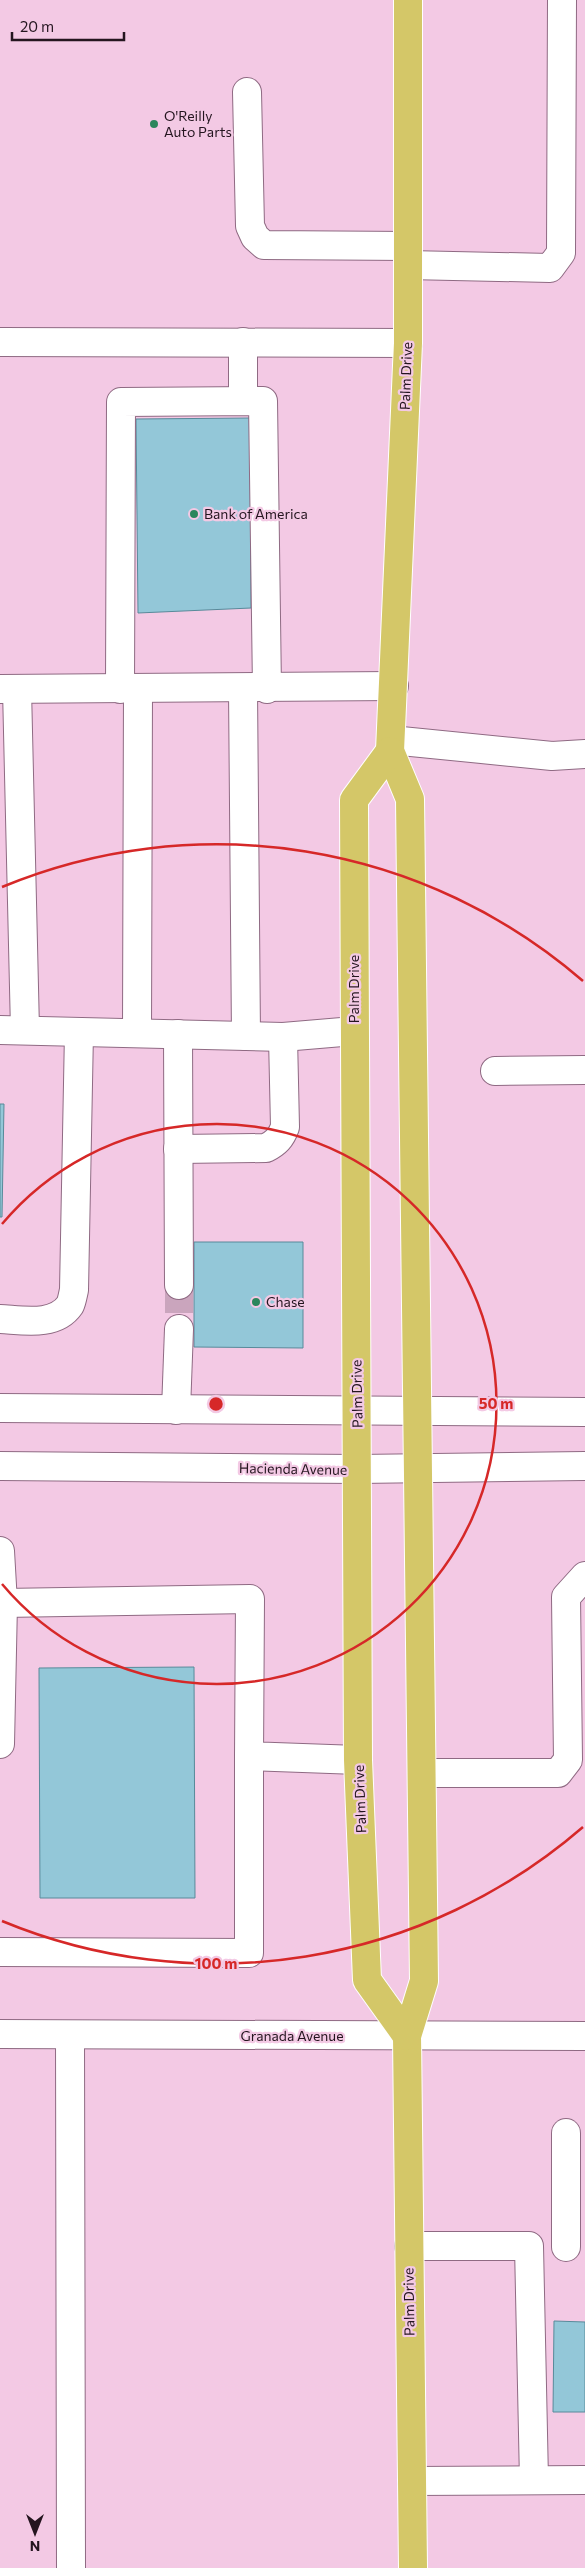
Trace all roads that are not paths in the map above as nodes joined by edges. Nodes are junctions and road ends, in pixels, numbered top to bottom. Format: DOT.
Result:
graph roads {
  1 [pos="408,0"];
  2 [pos="562,0"];
  3 [pos="247,92"];
  4 [pos="408,256"];
  5 [pos="0,342"];
  6 [pos="243,342"];
  7 [pos="408,343"];
  8 [pos="243,402"];
  9 [pos="394,686"];
  10 [pos="9,689"];
  11 [pos="129,689"];
  12 [pos="255,689"];
  13 [pos="390,745"];
  14 [pos="585,754"];
  15 [pos="12,1030"];
  16 [pos="354,1031"];
  17 [pos="79,1032"];
  18 [pos="137,1033"];
  19 [pos="178,1034"];
  20 [pos="246,1036"];
  21 [pos="283,1037"];
  22 [pos="585,1070"];
  23 [pos="495,1071"];
  24 [pos="178,1149"];
  25 [pos="179,1285"];
  26 [pos="0,1319"];
  27 [pos="179,1330"];
  28 [pos="0,1408"];
  29 [pos="176,1410"];
  30 [pos="357,1410"];
  31 [pos="418,1410"];
  32 [pos="585,1412"];
  33 [pos="0,1466"];
  34 [pos="585,1466"];
  35 [pos="358,1469"];
  36 [pos="419,1469"];
  37 [pos="0,1551"];
  38 [pos="585,1576"];
  39 [pos="3,1603"];
  40 [pos="0,1744"];
  41 [pos="249,1756"];
  42 [pos="358,1760"];
  43 [pos="422,1773"];
  44 [pos="0,1952"];
  45 [pos="0,2034"];
  46 [pos="70,2035"];
  47 [pos="407,2036"];
  48 [pos="585,2036"];
  49 [pos="566,2133"];
  50 [pos="409,2246"];
  51 [pos="529,2246"];
  52 [pos="576,2248"];
  53 [pos="534,2480"];
  54 [pos="585,2480"];
  55 [pos="412,2481"];
  56 [pos="71,2568"];
  57 [pos="413,2568"];
  1 -- 4 [label="main road, Palm Drive"];
  2 -- 4 [label="street"];
  3 -- 4 [label="street"];
  4 -- 7 [label="main road, Palm Drive"];
  5 -- 6 [label="street"];
  6 -- 7 [label="street"];
  6 -- 8 [label="street"];
  7 -- 9 [label="main road, Palm Drive"];
  8 -- 11 [label="street"];
  8 -- 12 [label="street"];
  9 -- 12 [label="street"];
  9 -- 13 [label="main road, Palm Drive"];
  10 -- 11 [label="street"];
  10 -- 15 [label="street"];
  11 -- 12 [label="street"];
  11 -- 18 [label="street"];
  12 -- 20 [label="street"];
  13 -- 14 [label="street"];
  13 -- 16 [label="main road, Palm Drive"];
  13 -- 31 [label="main road, Palm Drive"];
  15 -- 17 [label="street"];
  16 -- 21 [label="street"];
  16 -- 30 [label="main road, Palm Drive"];
  17 -- 18 [label="street"];
  17 -- 26 [label="street"];
  18 -- 19 [label="street"];
  19 -- 20 [label="street"];
  19 -- 24 [label="street"];
  20 -- 21 [label="street"];
  21 -- 24 [label="street"];
  22 -- 23 [label="street"];
  24 -- 25 [label="street"];
  27 -- 29 [label="street"];
  28 -- 29 [label="street"];
  29 -- 30 [label="street"];
  30 -- 31 [label="street"];
  30 -- 35 [label="main road, Palm Drive"];
  31 -- 32 [label="street"];
  31 -- 36 [label="main road, Palm Drive"];
  33 -- 35 [label="street, Hacienda Avenue"];
  34 -- 36 [label="street, Hacienda Avenue"];
  35 -- 36 [label="street, Hacienda Avenue"];
  35 -- 42 [label="main road, Palm Drive"];
  36 -- 43 [label="main road, Palm Drive"];
  37 -- 39 [label="street"];
  38 -- 43 [label="street"];
  39 -- 40 [label="street"];
  39 -- 41 [label="street"];
  41 -- 42 [label="street"];
  41 -- 44 [label="street"];
  42 -- 47 [label="main road, Palm Drive"];
  43 -- 47 [label="main road, Palm Drive"];
  45 -- 46 [label="street, Granada Avenue"];
  46 -- 47 [label="street, Granada Avenue"];
  46 -- 56 [label="street"];
  47 -- 48 [label="street, Granada Avenue"];
  47 -- 50 [label="main road, Palm Drive"];
  49 -- 52 [label="street"];
  50 -- 51 [label="street"];
  50 -- 55 [label="main road, Palm Drive"];
  51 -- 52 [label="street"];
  51 -- 53 [label="street"];
  53 -- 54 [label="street"];
  53 -- 55 [label="street"];
  55 -- 57 [label="main road, Palm Drive"];
}
